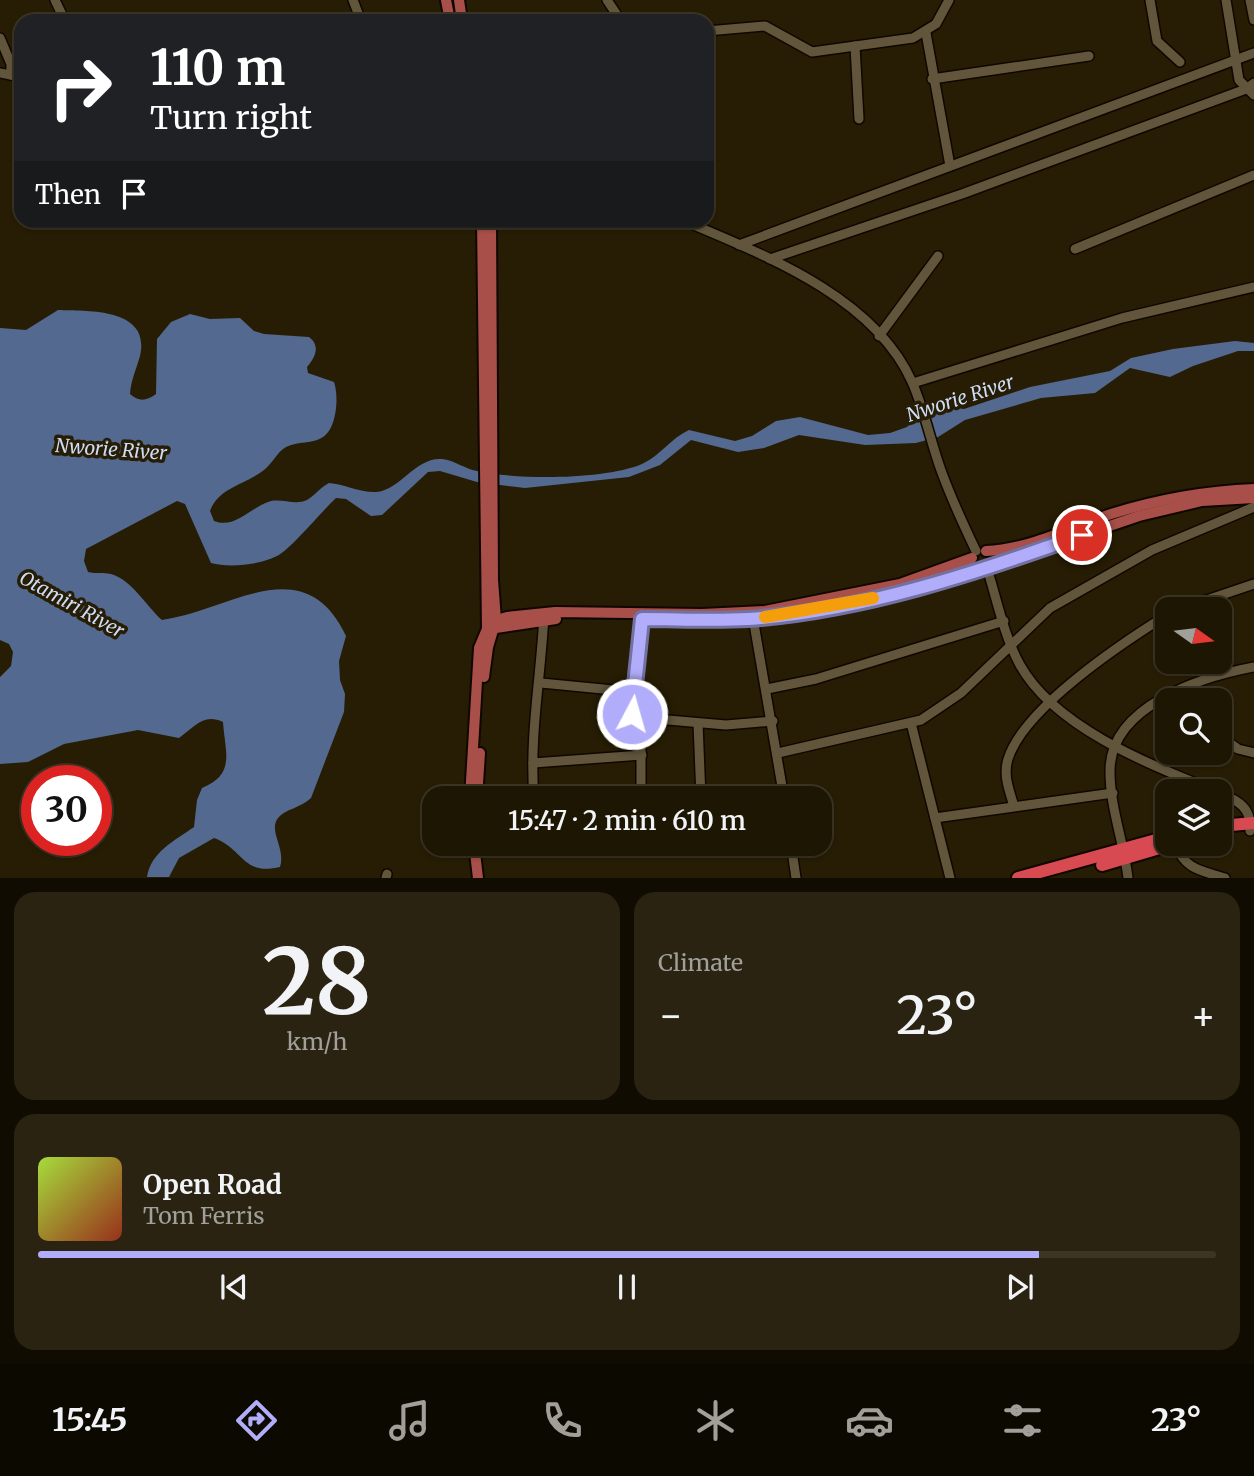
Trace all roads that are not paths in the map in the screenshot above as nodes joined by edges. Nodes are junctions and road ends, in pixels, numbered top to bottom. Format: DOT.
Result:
graph roads {
  1 [pos="949,0"];
  2 [pos="1150,0"];
  3 [pos="1226,0"];
  4 [pos="1250,0"];
  5 [pos="1254,20"];
  6 [pos="714,30"];
  7 [pos="926,33"];
  8 [pos="0,38"];
  9 [pos="855,46"];
  10 [pos="1254,53"];
  11 [pos="1088,56"];
  12 [pos="1236,60"];
  13 [pos="1180,62"];
  14 [pos="0,73"];
  15 [pos="11,75"];
  16 [pos="14,76"];
  17 [pos="932,79"];
  18 [pos="1251,89"];
  19 [pos="859,119"];
  20 [pos="950,166"];
  21 [pos="1254,176"];
  22 [pos="482,228"];
  23 [pos="491,228"];
  24 [pos="700,228"];
  25 [pos="739,245"];
  26 [pos="1075,249"];
  27 [pos="938,256"];
  28 [pos="770,259"];
  29 [pos="1254,287"];
  30 [pos="879,336"];
  31 [pos="913,383"];
  32 [pos="489,456"];
  33 [pos="1254,489"];
  34 [pos="1254,498"];
  35 [pos="1254,507"];
  36 [pos="978,553"];
  37 [pos="985,568"];
  38 [pos="1254,584"];
  39 [pos="1209,597"];
  40 [pos="752,615"];
  41 [pos="544,616"];
  42 [pos="642,616"];
  43 [pos="1003,621"];
  44 [pos="1155,623"];
  45 [pos="493,626"];
  46 [pos="1010,643"];
  47 [pos="1254,667"];
  48 [pos="541,682"];
  49 [pos="1196,688"];
  50 [pos="767,689"];
  51 [pos="634,692"];
  52 [pos="1050,701"];
  53 [pos="1155,708"];
  54 [pos="641,720"];
  55 [pos="773,721"];
  56 [pos="698,723"];
  57 [pos="911,723"];
  58 [pos="1232,745"];
  59 [pos="1114,746"];
  60 [pos="778,753"];
  61 [pos="1254,753"];
  62 [pos="642,755"];
  63 [pos="533,763"];
  64 [pos="1188,779"];
  65 [pos="471,786"];
  66 [pos="478,786"];
  67 [pos="534,786"];
  68 [pos="641,786"];
  69 [pos="701,786"];
  70 [pos="783,786"];
  71 [pos="1113,793"];
  72 [pos="1232,800"];
  73 [pos="1014,806"];
  74 [pos="935,818"];
  75 [pos="1232,826"];
  76 [pos="1252,827"];
  77 [pos="1232,831"];
  78 [pos="1155,842"];
  79 [pos="1155,848"];
  80 [pos="1125,855"];
  81 [pos="468,856"];
  82 [pos="475,856"];
  83 [pos="793,856"];
  84 [pos="1180,856"];
  85 [pos="470,877"];
  86 [pos="478,877"];
  87 [pos="796,877"];
  88 [pos="950,877"];
  89 [pos="1018,877"];
  90 [pos="1051,877"];
  91 [pos="1128,877"];
  92 [pos="1225,877"];
  1 -- 7 [label="street"];
  2 -- 13 [label="street"];
  3 -- 12 [label="street"];
  4 -- 5 [label="street"];
  6 -- 9 [label="street"];
  7 -- 9 [label="street"];
  7 -- 17 [label="street"];
  8 -- 15 [label="street"];
  9 -- 19 [label="street"];
  10 -- 12 [label="street"];
  11 -- 17 [label="street"];
  12 -- 18 [label="street"];
  12 -- 20 [label="street"];
  14 -- 15 [label="street"];
  15 -- 16 [label="street"];
  17 -- 20 [label="street"];
  18 -- 28 [label="street"];
  20 -- 25 [label="street"];
  21 -- 26 [label="street"];
  22 -- 32 [label="main road"];
  23 -- 32 [label="main road"];
  24 -- 25 [label="street"];
  25 -- 28 [label="street"];
  27 -- 30 [label="street"];
  28 -- 30 [label="street"];
  29 -- 31 [label="street"];
  30 -- 31 [label="street"];
  31 -- 36 [label="street"];
  32 -- 45 [label="main road"];
  33 -- 36 [label="main road"];
  34 -- 37 [label="main road"];
  35 -- 46 [label="street"];
  36 -- 37 [label="main road"];
  36 -- 37 [label="main road"];
  36 -- 40 [label="main road"];
  37 -- 40 [label="main road"];
  37 -- 43 [label="street"];
  38 -- 39 [label="street"];
  40 -- 42 [label="main road"];
  40 -- 50 [label="street"];
  41 -- 42 [label="main road"];
  41 -- 45 [label="main road"];
  41 -- 48 [label="street"];
  42 -- 51 [label="street"];
  43 -- 46 [label="street"];
  43 -- 50 [label="street"];
  44 -- 52 [label="street"];
  45 -- 65 [label="main road"];
  45 -- 66 [label="main road"];
  46 -- 52 [label="street"];
  46 -- 57 [label="street"];
  47 -- 49 [label="street"];
  48 -- 51 [label="street"];
  48 -- 63 [label="street"];
  50 -- 55 [label="street"];
  51 -- 54 [label="street"];
  52 -- 59 [label="street"];
  52 -- 73 [label="street"];
  53 -- 59 [label="street"];
  54 -- 56 [label="street"];
  54 -- 62 [label="street"];
  55 -- 56 [label="street"];
  55 -- 60 [label="street"];
  56 -- 69 [label="street"];
  57 -- 60 [label="street"];
  57 -- 74 [label="street"];
  58 -- 61 [label="street"];
  59 -- 64 [label="street"];
  59 -- 71 [label="street"];
  60 -- 70 [label="street"];
  62 -- 63 [label="street"];
  62 -- 68 [label="street"];
  63 -- 67 [label="street"];
  71 -- 73 [label="street"];
  71 -- 80 [label="street"];
  72 -- 76 [label="street"];
  73 -- 74 [label="street"];
  74 -- 88 [label="street"];
  75 -- 76 [label="highway"];
  76 -- 77 [label="highway"];
  78 -- 80 [label="highway"];
  79 -- 80 [label="highway"];
  80 -- 89 [label="highway"];
  80 -- 90 [label="highway"];
  80 -- 91 [label="street"];
  81 -- 85 [label="main road"];
  82 -- 86 [label="main road"];
  83 -- 87 [label="street"];
  84 -- 92 [label="street"];
}
